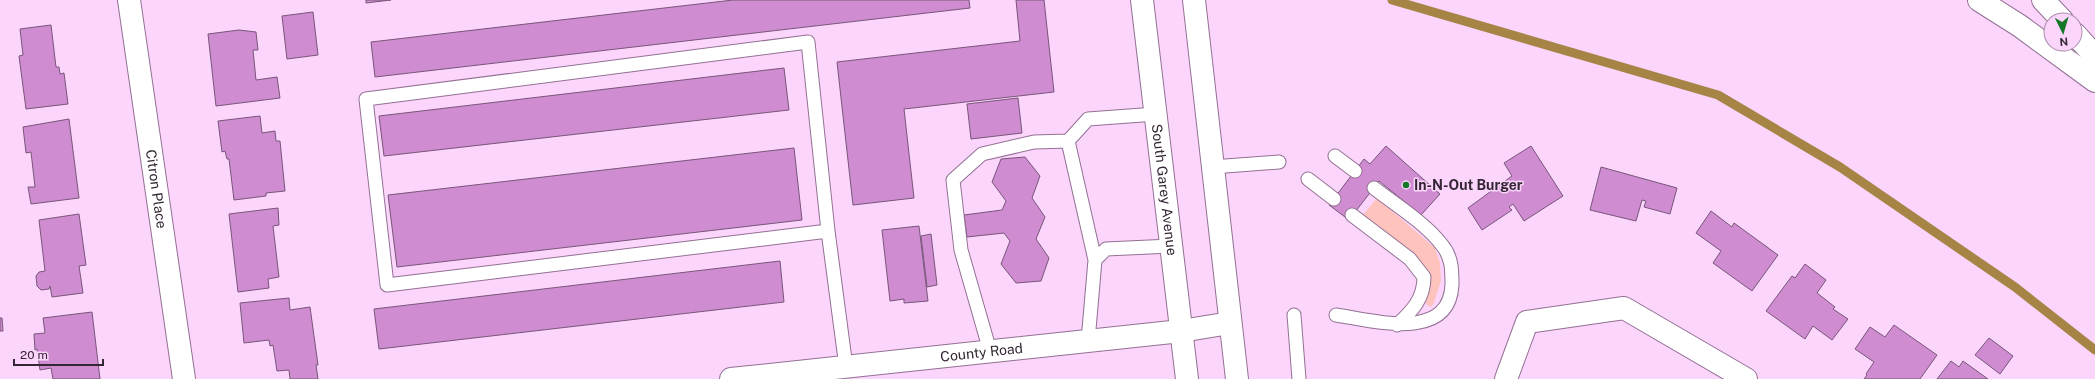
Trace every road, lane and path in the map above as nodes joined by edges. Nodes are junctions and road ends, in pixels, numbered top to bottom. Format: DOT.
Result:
graph roads {
  1 [pos="129,0"];
  2 [pos="1142,0"];
  3 [pos="1194,0"];
  4 [pos="1979,0"];
  5 [pos="2044,0"];
  6 [pos="2055,12"];
  7 [pos="2083,43"];
  8 [pos="2095,56"];
  9 [pos="2095,81"];
  10 [pos="1156,114"];
  11 [pos="1068,141"];
  12 [pos="1335,156"];
  13 [pos="1279,162"];
  14 [pos="1212,167"];
  15 [pos="1355,170"];
  16 [pos="1308,179"];
  17 [pos="1374,188"];
  18 [pos="1334,199"];
  19 [pos="1352,215"];
  20 [pos="828,231"];
  21 [pos="1171,246"];
  22 [pos="1095,260"];
  23 [pos="1294,315"];
  24 [pos="1336,315"];
  25 [pos="1230,323"];
  26 [pos="1397,324"];
  27 [pos="1181,331"];
  28 [pos="1088,340"];
  29 [pos="990,351"];
  30 [pos="846,367"];
  31 [pos="184,379"];
  32 [pos="731,379"];
  33 [pos="1187,379"];
  34 [pos="1237,379"];
  35 [pos="1300,379"];
  36 [pos="1506,379"];
  37 [pos="1746,379"];
  1 -- 31 [label="main road, Citron Place"];
  2 -- 10 [label="main road, South Garey Avenue"];
  3 -- 14 [label="main road"];
  4 -- 9 [label="main road"];
  5 -- 6 [label="main road"];
  7 -- 8 [label="main road"];
  10 -- 11 [label="lane"];
  10 -- 21 [label="main road, South Garey Avenue"];
  11 -- 22 [label="lane"];
  11 -- 29 [label="lane"];
  12 -- 15 [label="lane"];
  13 -- 14 [label="lane"];
  14 -- 25 [label="main road"];
  16 -- 18 [label="lane"];
  17 -- 26 [label="lane"];
  19 -- 26 [label="lane"];
  20 -- 20 [label="lane"];
  20 -- 30 [label="lane"];
  21 -- 22 [label="lane"];
  21 -- 27 [label="main road, South Garey Avenue"];
  22 -- 28 [label="lane"];
  23 -- 35 [label="lane"];
  24 -- 26 [label="lane"];
  25 -- 27 [label="main road, County Road"];
  25 -- 34 [label="main road"];
  27 -- 28 [label="main road, County Road"];
  27 -- 33 [label="main road, South Garey Avenue"];
  28 -- 29 [label="main road, County Road"];
  29 -- 30 [label="main road, County Road"];
  30 -- 32 [label="main road, County Road"];
  36 -- 37 [label="main road"];
}
